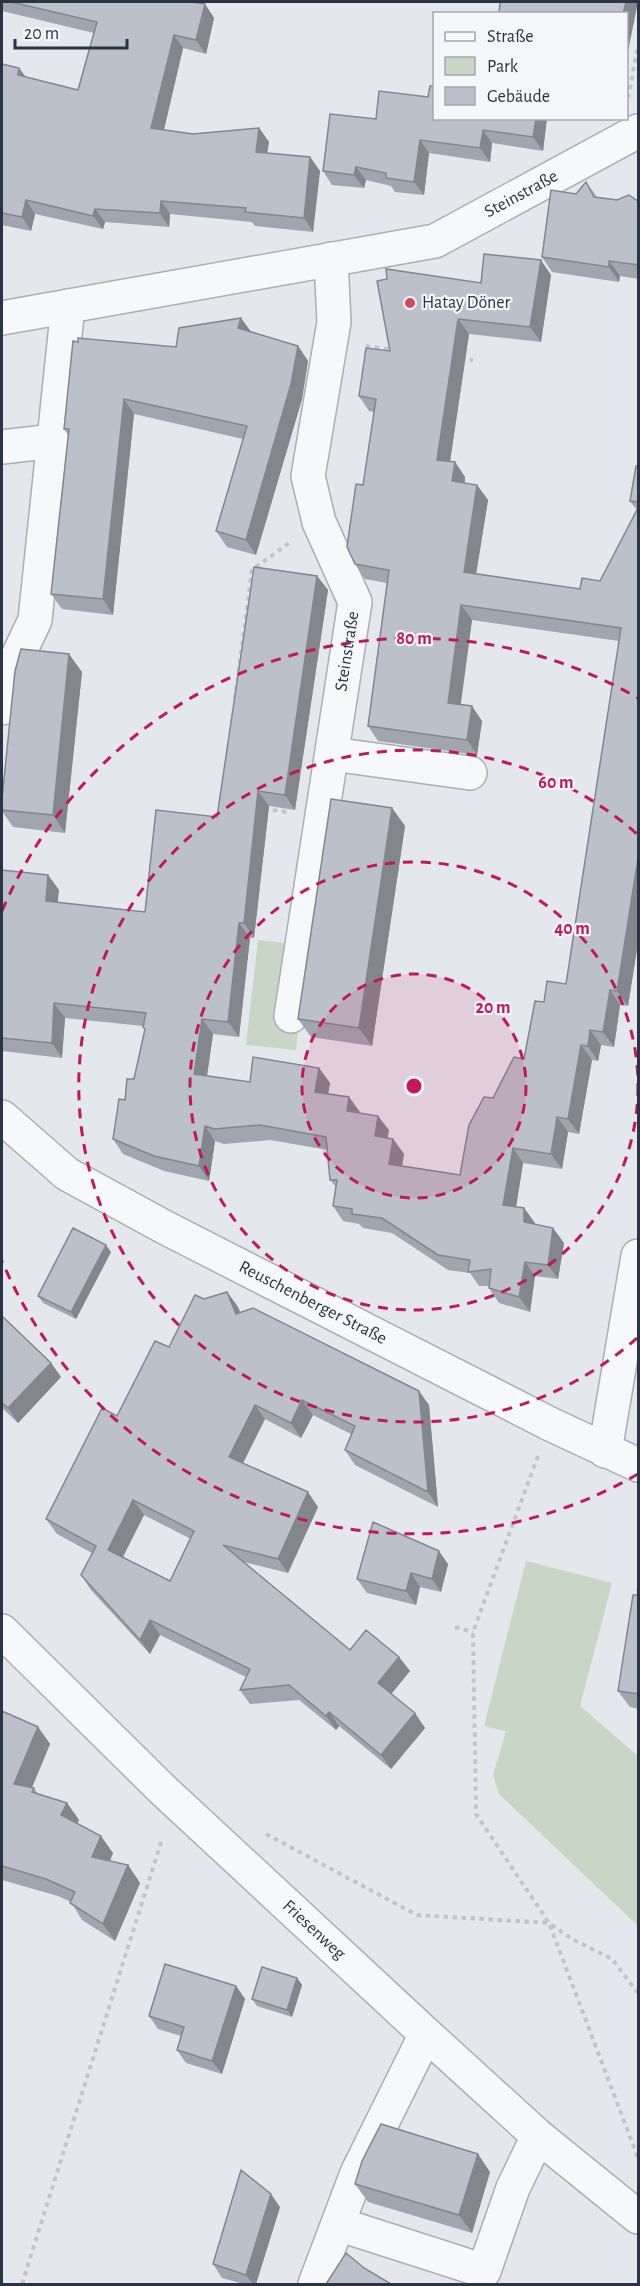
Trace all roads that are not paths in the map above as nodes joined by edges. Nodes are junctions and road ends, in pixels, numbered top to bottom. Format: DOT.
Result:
graph roads {
  1 [pos="639,131"];
  2 [pos="331,259"];
  3 [pos="68,306"];
  4 [pos="2,318"];
  5 [pos="54,441"];
  6 [pos="2,447"];
  7 [pos="2,708"];
  8 [pos="332,754"];
  9 [pos="470,773"];
  10 [pos="291,1016"];
  11 [pos="2,1118"];
  12 [pos="639,1256"];
  13 [pos="605,1450"];
  14 [pos="639,1465"];
  15 [pos="3,1636"];
  16 [pos="426,2034"];
  17 [pos="538,2136"];
  18 [pos="639,2217"];
  19 [pos="338,2224"];
  20 [pos="315,2284"];
  1 -- 2 [label="street, Steinstraße"];
  2 -- 3 [label="street, Steinstraße"];
  2 -- 8 [label="street, Steinstraße"];
  3 -- 4 [label="street, Steinstraße"];
  3 -- 5 [label="street"];
  5 -- 6 [label="street"];
  5 -- 7 [label="street"];
  8 -- 9 [label="street"];
  8 -- 10 [label="street, Steinstraße"];
  11 -- 13 [label="street, Reuschenberger Straße"];
  12 -- 13 [label="street"];
  13 -- 14 [label="street, Reuschenberger Straße"];
  15 -- 16 [label="street, Friesenweg"];
  16 -- 17 [label="street, Friesenweg"];
  16 -- 19 [label="street"];
  17 -- 18 [label="street, Friesenweg"];
  17 -- 19 [label="street"];
  19 -- 20 [label="street"];
}
